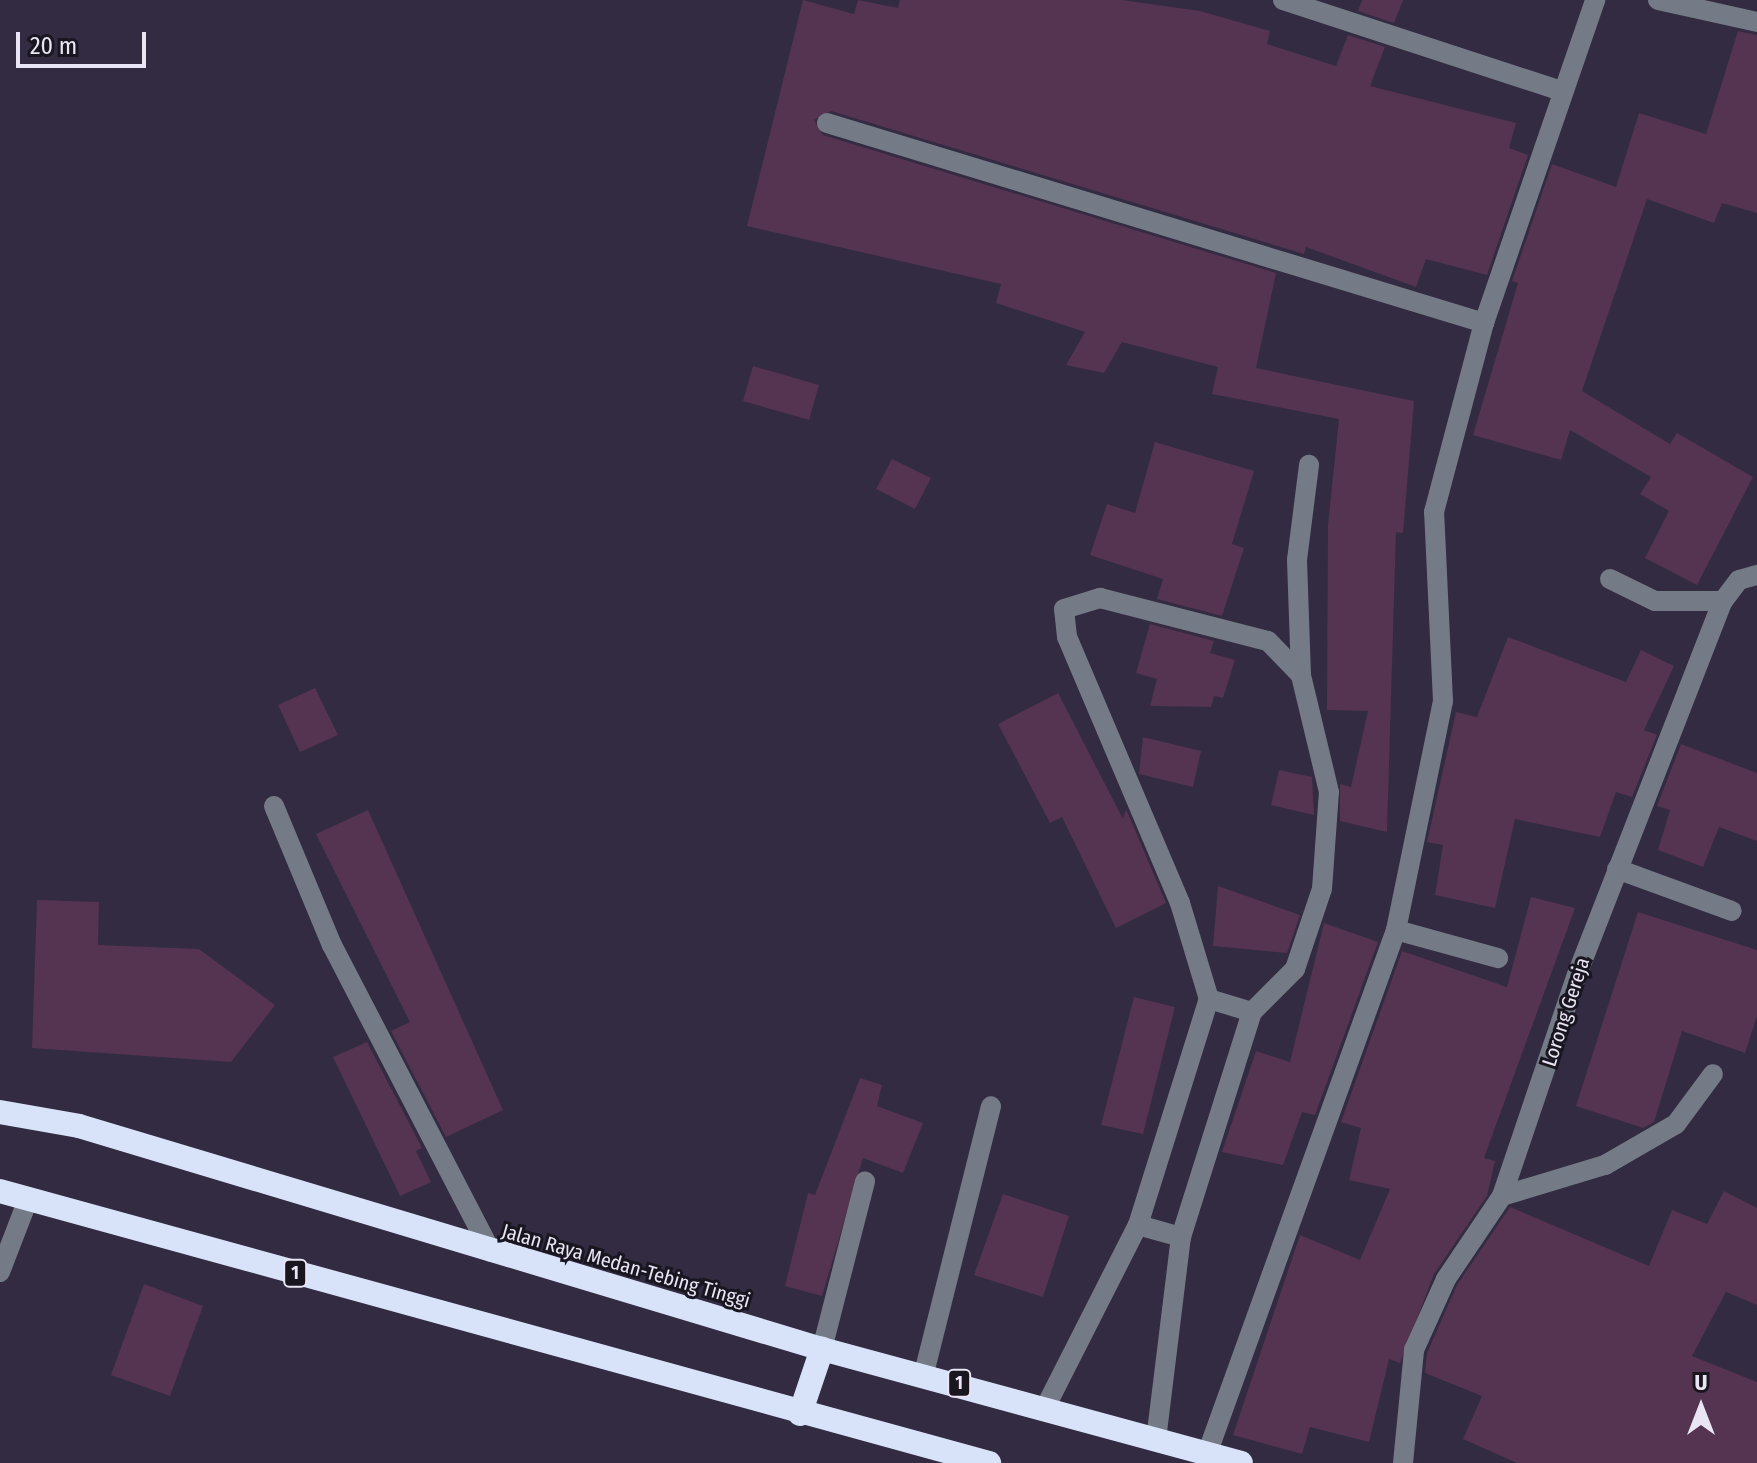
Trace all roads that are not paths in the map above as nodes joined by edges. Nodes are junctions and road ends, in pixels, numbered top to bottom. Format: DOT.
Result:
graph roads {
  1 [pos="1283,0"];
  2 [pos="1595,0"];
  3 [pos="1658,0"];
  4 [pos="1757,22"];
  5 [pos="1562,91"];
  6 [pos="827,123"];
  7 [pos="1484,323"];
  8 [pos="1309,465"];
  9 [pos="1757,575"];
  10 [pos="1610,579"];
  11 [pos="1723,601"];
  12 [pos="1301,675"];
  13 [pos="274,806"];
  14 [pos="1617,869"];
  15 [pos="1732,911"];
  16 [pos="1396,930"];
  17 [pos="1498,958"];
  18 [pos="1209,999"];
  19 [pos="1252,1012"];
  20 [pos="1713,1074"];
  21 [pos="991,1106"];
  22 [pos="0,1112"];
  23 [pos="865,1181"];
  24 [pos="0,1191"];
  25 [pos="1502,1196"];
  26 [pos="29,1197"];
  27 [pos="1138,1225"];
  28 [pos="1181,1237"];
  29 [pos="491,1252"];
  30 [pos="0,1272"];
  31 [pos="822,1349"];
  32 [pos="924,1373"];
  33 [pos="1045,1408"];
  34 [pos="800,1414"];
  35 [pos="1156,1440"];
  36 [pos="1207,1454"];
  37 [pos="989,1463"];
  38 [pos="1241,1463"];
  39 [pos="1403,1463"];
  1 -- 5 [label="street"];
  2 -- 5 [label="street"];
  3 -- 4 [label="street"];
  5 -- 7 [label="street"];
  6 -- 7 [label="street"];
  7 -- 16 [label="street"];
  8 -- 12 [label="street"];
  9 -- 11 [label="street, Lorong Gereja"];
  10 -- 11 [label="street"];
  11 -- 14 [label="street, Lorong Gereja"];
  12 -- 18 [label="street"];
  12 -- 19 [label="street"];
  13 -- 29 [label="street"];
  14 -- 15 [label="street"];
  14 -- 25 [label="street, Lorong Gereja"];
  16 -- 17 [label="street"];
  16 -- 36 [label="street"];
  18 -- 19 [label="street"];
  18 -- 27 [label="street"];
  19 -- 28 [label="street"];
  20 -- 25 [label="street"];
  21 -- 32 [label="street"];
  22 -- 29 [label="highway, Jalan Raya Medan-Tebing Tinggi / 1"];
  23 -- 31 [label="street"];
  24 -- 26 [label="highway, 1"];
  25 -- 39 [label="street, Lorong Gereja"];
  26 -- 30 [label="street"];
  26 -- 34 [label="highway, 1"];
  27 -- 28 [label="street"];
  27 -- 33 [label="street"];
  28 -- 35 [label="street"];
  29 -- 31 [label="highway, Jalan Raya Medan-Tebing Tinggi / 1"];
  31 -- 32 [label="highway, Jalan Raya Medan-Tebing Tinggi / 1"];
  31 -- 34 [label="highway"];
  32 -- 33 [label="highway, Jalan Raya Medan-Tebing Tinggi / 1"];
  33 -- 35 [label="highway, Jalan Raya Medan-Tebing Tinggi / 1"];
  34 -- 37 [label="highway, 1"];
  35 -- 36 [label="highway, Jalan Raya Medan-Tebing Tinggi / 1"];
  36 -- 38 [label="highway, Jalan Raya Medan-Tebing Tinggi / 1"];
}
